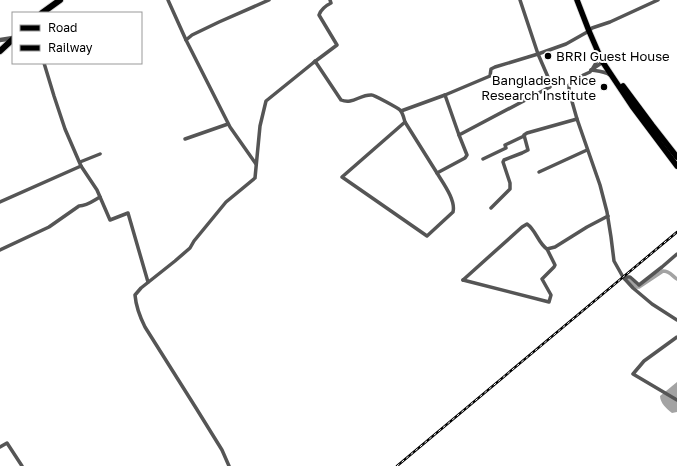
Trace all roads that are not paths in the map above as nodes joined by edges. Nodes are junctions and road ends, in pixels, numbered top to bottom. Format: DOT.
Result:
graph roads {
  1 [pos="60,0"];
  2 [pos="168,0"];
  3 [pos="269,0"];
  4 [pos="330,0"];
  5 [pos="520,0"];
  6 [pos="577,0"];
  7 [pos="581,0"];
  8 [pos="658,0"];
  9 [pos="52,2"];
  10 [pos="43,12"];
  11 [pos="590,30"];
  12 [pos="12,39"];
  13 [pos="0,40"];
  14 [pos="12,40"];
  15 [pos="186,40"];
  16 [pos="597,50"];
  17 [pos="0,51"];
  18 [pos="538,54"];
  19 [pos="315,62"];
  20 [pos="603,62"];
  21 [pos="44,64"];
  22 [pos="592,70"];
  23 [pos="612,77"];
  24 [pos="445,95"];
  25 [pos="401,111"];
  26 [pos="576,119"];
  27 [pos="405,122"];
  28 [pos="228,124"];
  29 [pos="459,135"];
  30 [pos="524,136"];
  31 [pos="184,139"];
  32 [pos="587,150"];
  33 [pos="100,154"];
  34 [pos="677,157"];
  35 [pos="483,159"];
  36 [pos="81,164"];
  37 [pos="256,164"];
  38 [pos="677,166"];
  39 [pos="539,172"];
  40 [pos="437,173"];
  41 [pos="100,197"];
  42 [pos="0,202"];
  43 [pos="491,208"];
  44 [pos="608,216"];
  45 [pos="547,249"];
  46 [pos="0,250"];
  47 [pos="677,254"];
  48 [pos="625,279"];
  49 [pos="148,282"];
  50 [pos="677,320"];
  51 [pos="677,337"];
  52 [pos="677,400"];
  53 [pos="0,447"];
  54 [pos="22,466"];
  55 [pos="229,466"];
  1 -- 9 [label="highway"];
  2 -- 15 [label="street"];
  3 -- 15 [label="street"];
  4 -- 19 [label="street"];
  5 -- 18 [label="street"];
  6 -- 11 [label="main road"];
  7 -- 11 [label="main road"];
  8 -- 11 [label="street"];
  9 -- 10 [label="highway"];
  11 -- 16 [label="main road"];
  11 -- 18 [label="street"];
  11 -- 34 [label="main road"];
  12 -- 13 [label="street"];
  14 -- 17 [label="highway"];
  15 -- 28 [label="street"];
  16 -- 20 [label="main road"];
  16 -- 22 [label="street"];
  18 -- 24 [label="street"];
  18 -- 29 [label="street"];
  19 -- 25 [label="street"];
  19 -- 37 [label="street"];
  20 -- 22 [label="street"];
  20 -- 23 [label="main road"];
  21 -- 36 [label="street"];
  22 -- 23 [label="street"];
  22 -- 26 [label="street"];
  23 -- 38 [label="main road"];
  24 -- 25 [label="street"];
  24 -- 29 [label="street"];
  25 -- 27 [label="street"];
  26 -- 30 [label="street"];
  26 -- 32 [label="street"];
  27 -- 40 [label="street"];
  27 -- 40 [label="street"];
  28 -- 31 [label="street"];
  28 -- 37 [label="street"];
  29 -- 40 [label="street"];
  30 -- 35 [label="street"];
  30 -- 43 [label="street"];
  32 -- 39 [label="street"];
  32 -- 44 [label="street"];
  33 -- 36 [label="street"];
  36 -- 41 [label="street"];
  36 -- 42 [label="street"];
  37 -- 49 [label="street"];
  41 -- 46 [label="street"];
  41 -- 49 [label="street"];
  44 -- 45 [label="street"];
  44 -- 48 [label="street"];
  45 -- 45 [label="street"];
  47 -- 48 [label="street"];
  48 -- 50 [label="street"];
  49 -- 55 [label="street"];
  51 -- 52 [label="street"];
  53 -- 54 [label="street"];
}
